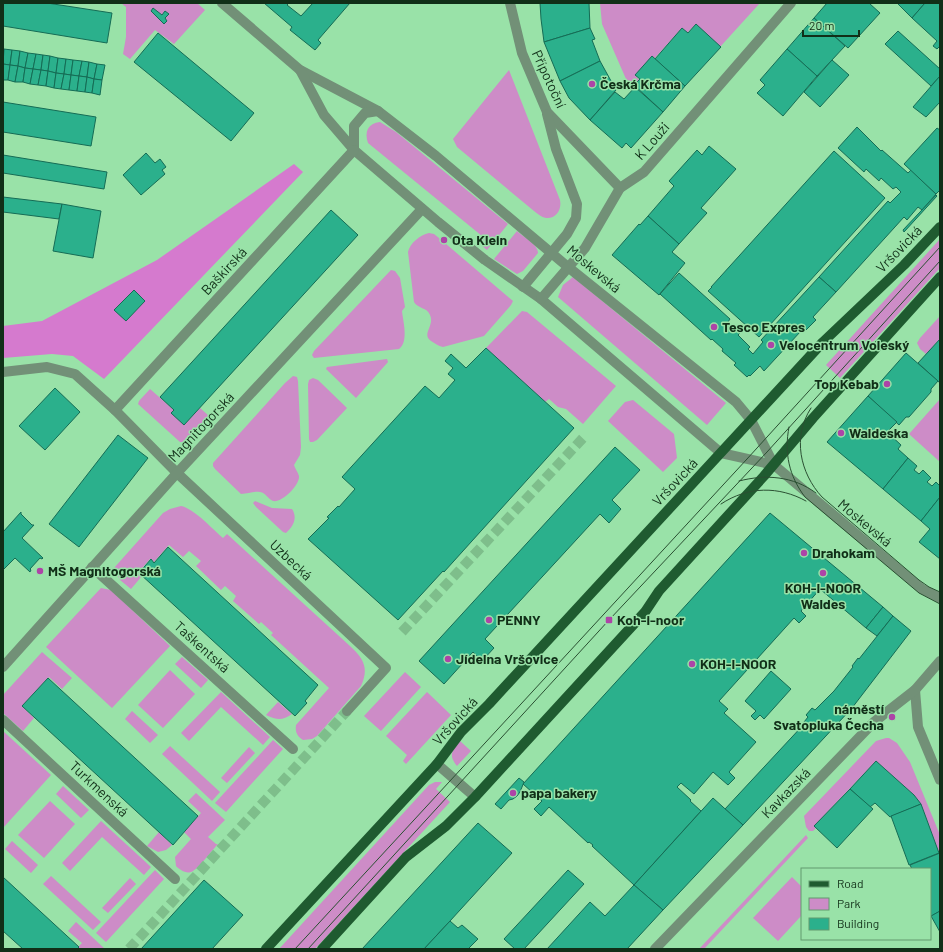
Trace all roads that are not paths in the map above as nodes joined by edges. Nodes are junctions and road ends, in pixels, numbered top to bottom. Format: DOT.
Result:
graph roads {
  1 [pos="222,3"];
  2 [pos="510,3"];
  3 [pos="791,3"];
  4 [pos="300,70"];
  5 [pos="378,111"];
  6 [pos="547,112"];
  7 [pos="354,150"];
  8 [pos="620,188"];
  9 [pos="422,209"];
  10 [pos="940,227"];
  11 [pos="552,252"];
  12 [pos="568,267"];
  13 [pos="940,277"];
  14 [pos="523,287"];
  15 [pos="541,299"];
  16 [pos="3,372"];
  17 [pos="115,410"];
  18 [pos="751,420"];
  19 [pos="721,453"];
  20 [pos="774,465"];
  21 [pos="177,473"];
  22 [pos="92,567"];
  23 [pos="940,598"];
  24 [pos="940,661"];
  25 [pos="3,667"];
  26 [pos="915,690"];
  27 [pos="347,711"];
  28 [pos="3,720"];
  29 [pos="293,749"];
  30 [pos="437,764"];
  31 [pos="940,780"];
  32 [pos="475,796"];
  33 [pos="176,879"];
  34 [pos="266,949"];
  35 [pos="322,949"];
  36 [pos="655,949"];
  1 -- 4 [label="street, Moskevská"];
  2 -- 6 [label="street, Přípotoční"];
  3 -- 8 [label="street, K Louži"];
  4 -- 5 [label="street, Moskevská"];
  4 -- 7 [label="street, Moskevská"];
  5 -- 7 [label="street"];
  5 -- 11 [label="street, Moskevská"];
  6 -- 8 [label="street, Přípotoční"];
  6 -- 11 [label="street"];
  7 -- 9 [label="street, Moskevská"];
  7 -- 17 [label="street, Baškirská"];
  8 -- 12 [label="street, K Louži"];
  9 -- 14 [label="street, Moskevská"];
  9 -- 21 [label="street, Magnitogorská"];
  10 -- 18 [label="main road, Vršovická"];
  11 -- 12 [label="street, Moskevská"];
  11 -- 14 [label="street"];
  12 -- 15 [label="street, K Louži"];
  12 -- 18 [label="street, Moskevská"];
  13 -- 20 [label="main road"];
  14 -- 15 [label="street, Moskevská"];
  15 -- 19 [label="street, Moskevská"];
  16 -- 17 [label="street"];
  17 -- 21 [label="street"];
  18 -- 19 [label="main road, Vršovická"];
  18 -- 20 [label="street, Moskevská"];
  19 -- 20 [label="street, Moskevská"];
  19 -- 30 [label="main road, Vršovická"];
  20 -- 23 [label="street, Moskevská"];
  20 -- 32 [label="main road"];
  21 -- 22 [label="street, Magnitogorská"];
  21 -- 27 [label="street, Uzbecká"];
  22 -- 25 [label="street, Magnitogorská"];
  22 -- 29 [label="street, Taškentská"];
  24 -- 26 [label="street, Kavkazská"];
  26 -- 31 [label="street"];
  26 -- 36 [label="street, Kavkazská"];
  28 -- 33 [label="street, Turkmenská"];
  30 -- 32 [label="street, Vršovická"];
  30 -- 34 [label="main road, Vršovická"];
  32 -- 35 [label="main road"];
}
